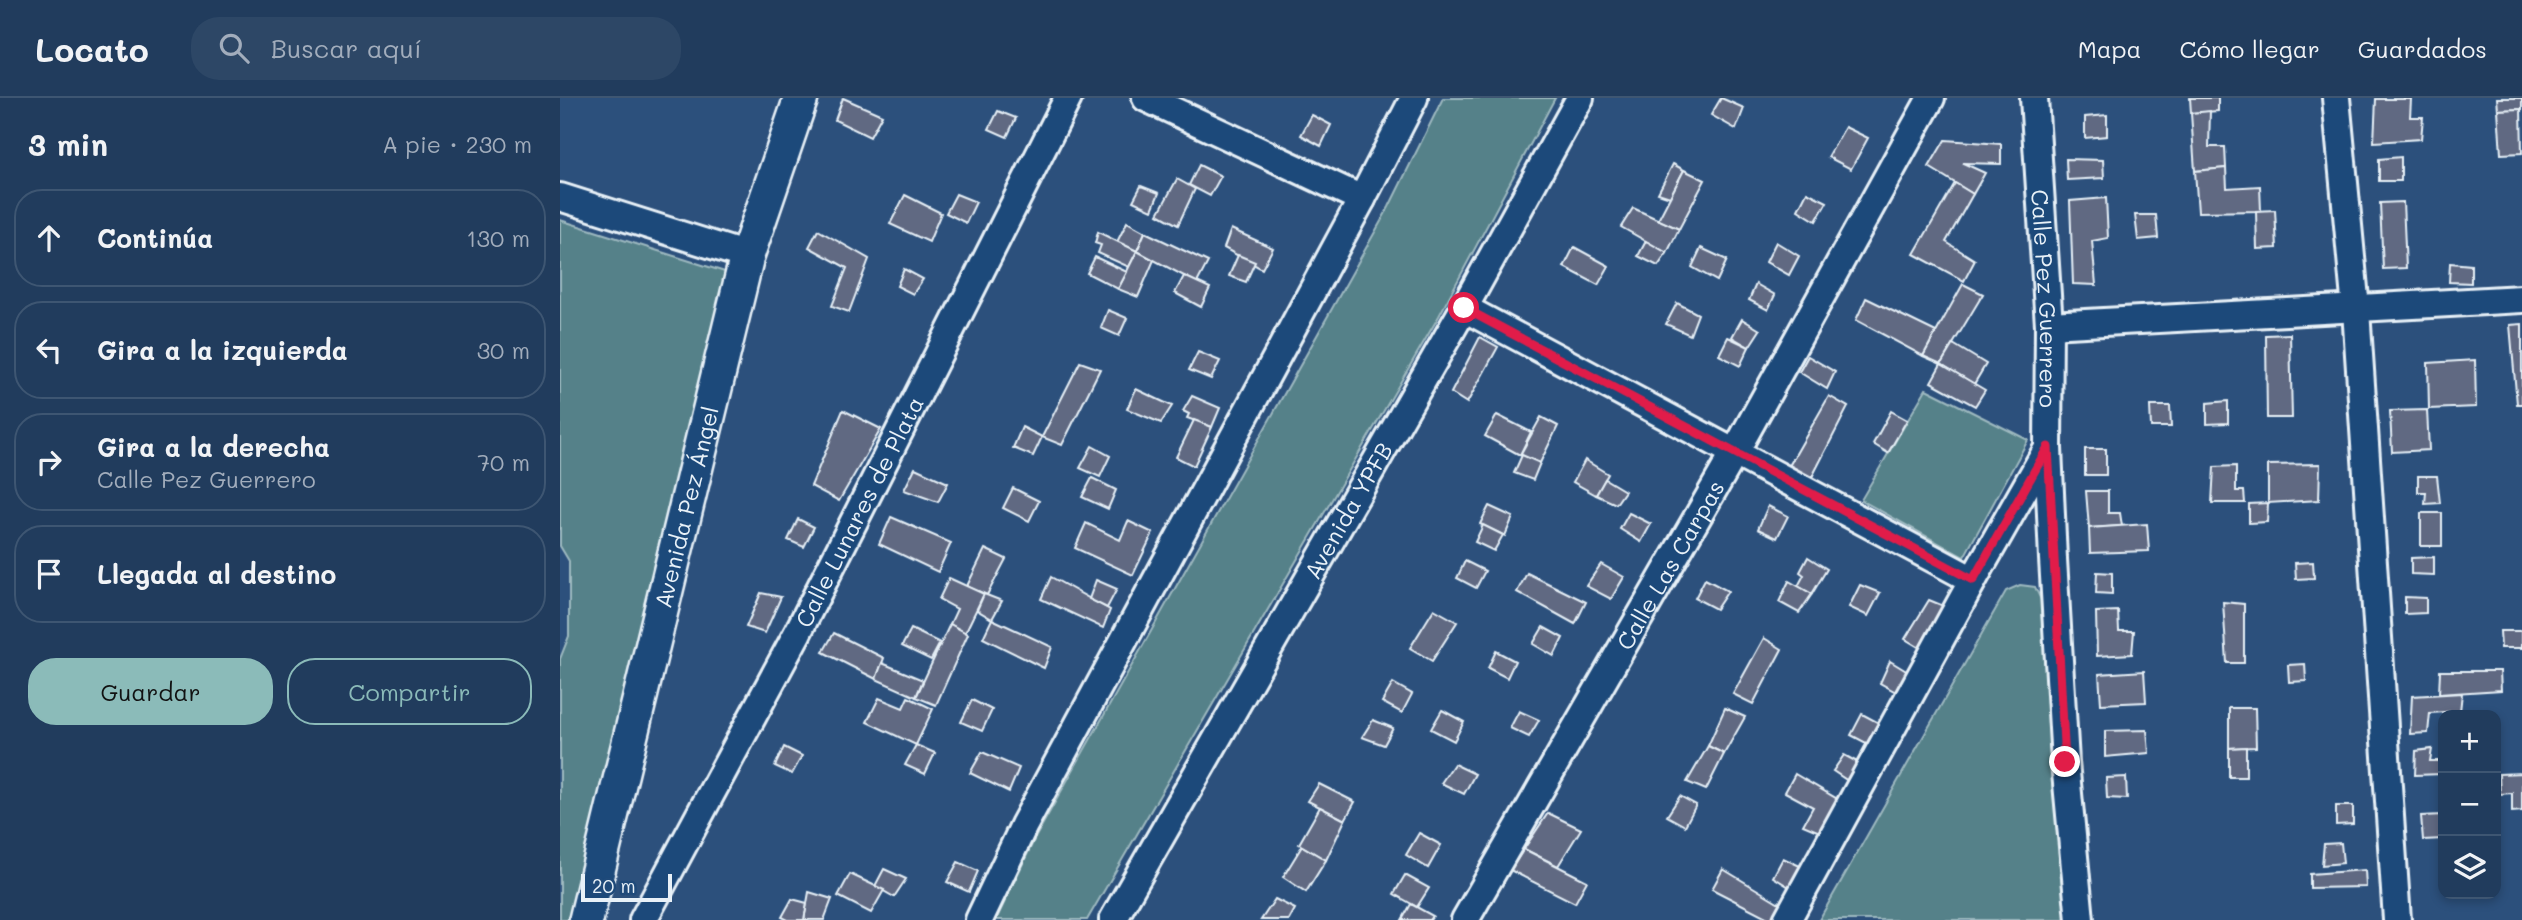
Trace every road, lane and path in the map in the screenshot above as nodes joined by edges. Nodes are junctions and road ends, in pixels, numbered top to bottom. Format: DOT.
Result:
graph roads {
  1 [pos="801,98"];
  2 [pos="1068,98"];
  3 [pos="1146,98"];
  4 [pos="1414,98"];
  5 [pos="1580,98"];
  6 [pos="1931,98"];
  7 [pos="2034,98"];
  8 [pos="2336,98"];
  9 [pos="560,197"];
  10 [pos="1362,199"];
  11 [pos="747,256"];
  12 [pos="2522,299"];
  13 [pos="1464,308"];
  14 [pos="2356,310"];
  15 [pos="2049,326"];
  16 [pos="2048,447"];
  17 [pos="1735,452"];
  18 [pos="1973,580"];
  19 [pos="586,920"];
  20 [pos="643,920"];
  21 [pos="979,920"];
  22 [pos="1113,920"];
  23 [pos="1465,920"];
  24 [pos="1787,920"];
  25 [pos="2080,920"];
  26 [pos="2397,920"];
  1 -- 11 [label="street, Avenida Pez Ángel"];
  2 -- 20 [label="street, Calle Lunares de Plata"];
  3 -- 10 [label="street"];
  4 -- 10 [label="street"];
  5 -- 13 [label="street, Avenida YPFB"];
  6 -- 17 [label="street, Calle Las Carpas"];
  7 -- 15 [label="street, Calle Pez Guerrero"];
  8 -- 14 [label="street"];
  9 -- 11 [label="street"];
  10 -- 21 [label="street"];
  11 -- 19 [label="street, Avenida Pez Ángel"];
  12 -- 14 [label="street"];
  13 -- 17 [label="street"];
  13 -- 22 [label="street, Avenida YPFB"];
  14 -- 15 [label="street"];
  14 -- 26 [label="street"];
  15 -- 16 [label="street, Calle Pez Guerrero"];
  16 -- 18 [label="street"];
  16 -- 25 [label="street, Calle Pez Guerrero"];
  17 -- 18 [label="street"];
  17 -- 23 [label="street, Calle Las Carpas"];
  18 -- 24 [label="street"];
}
